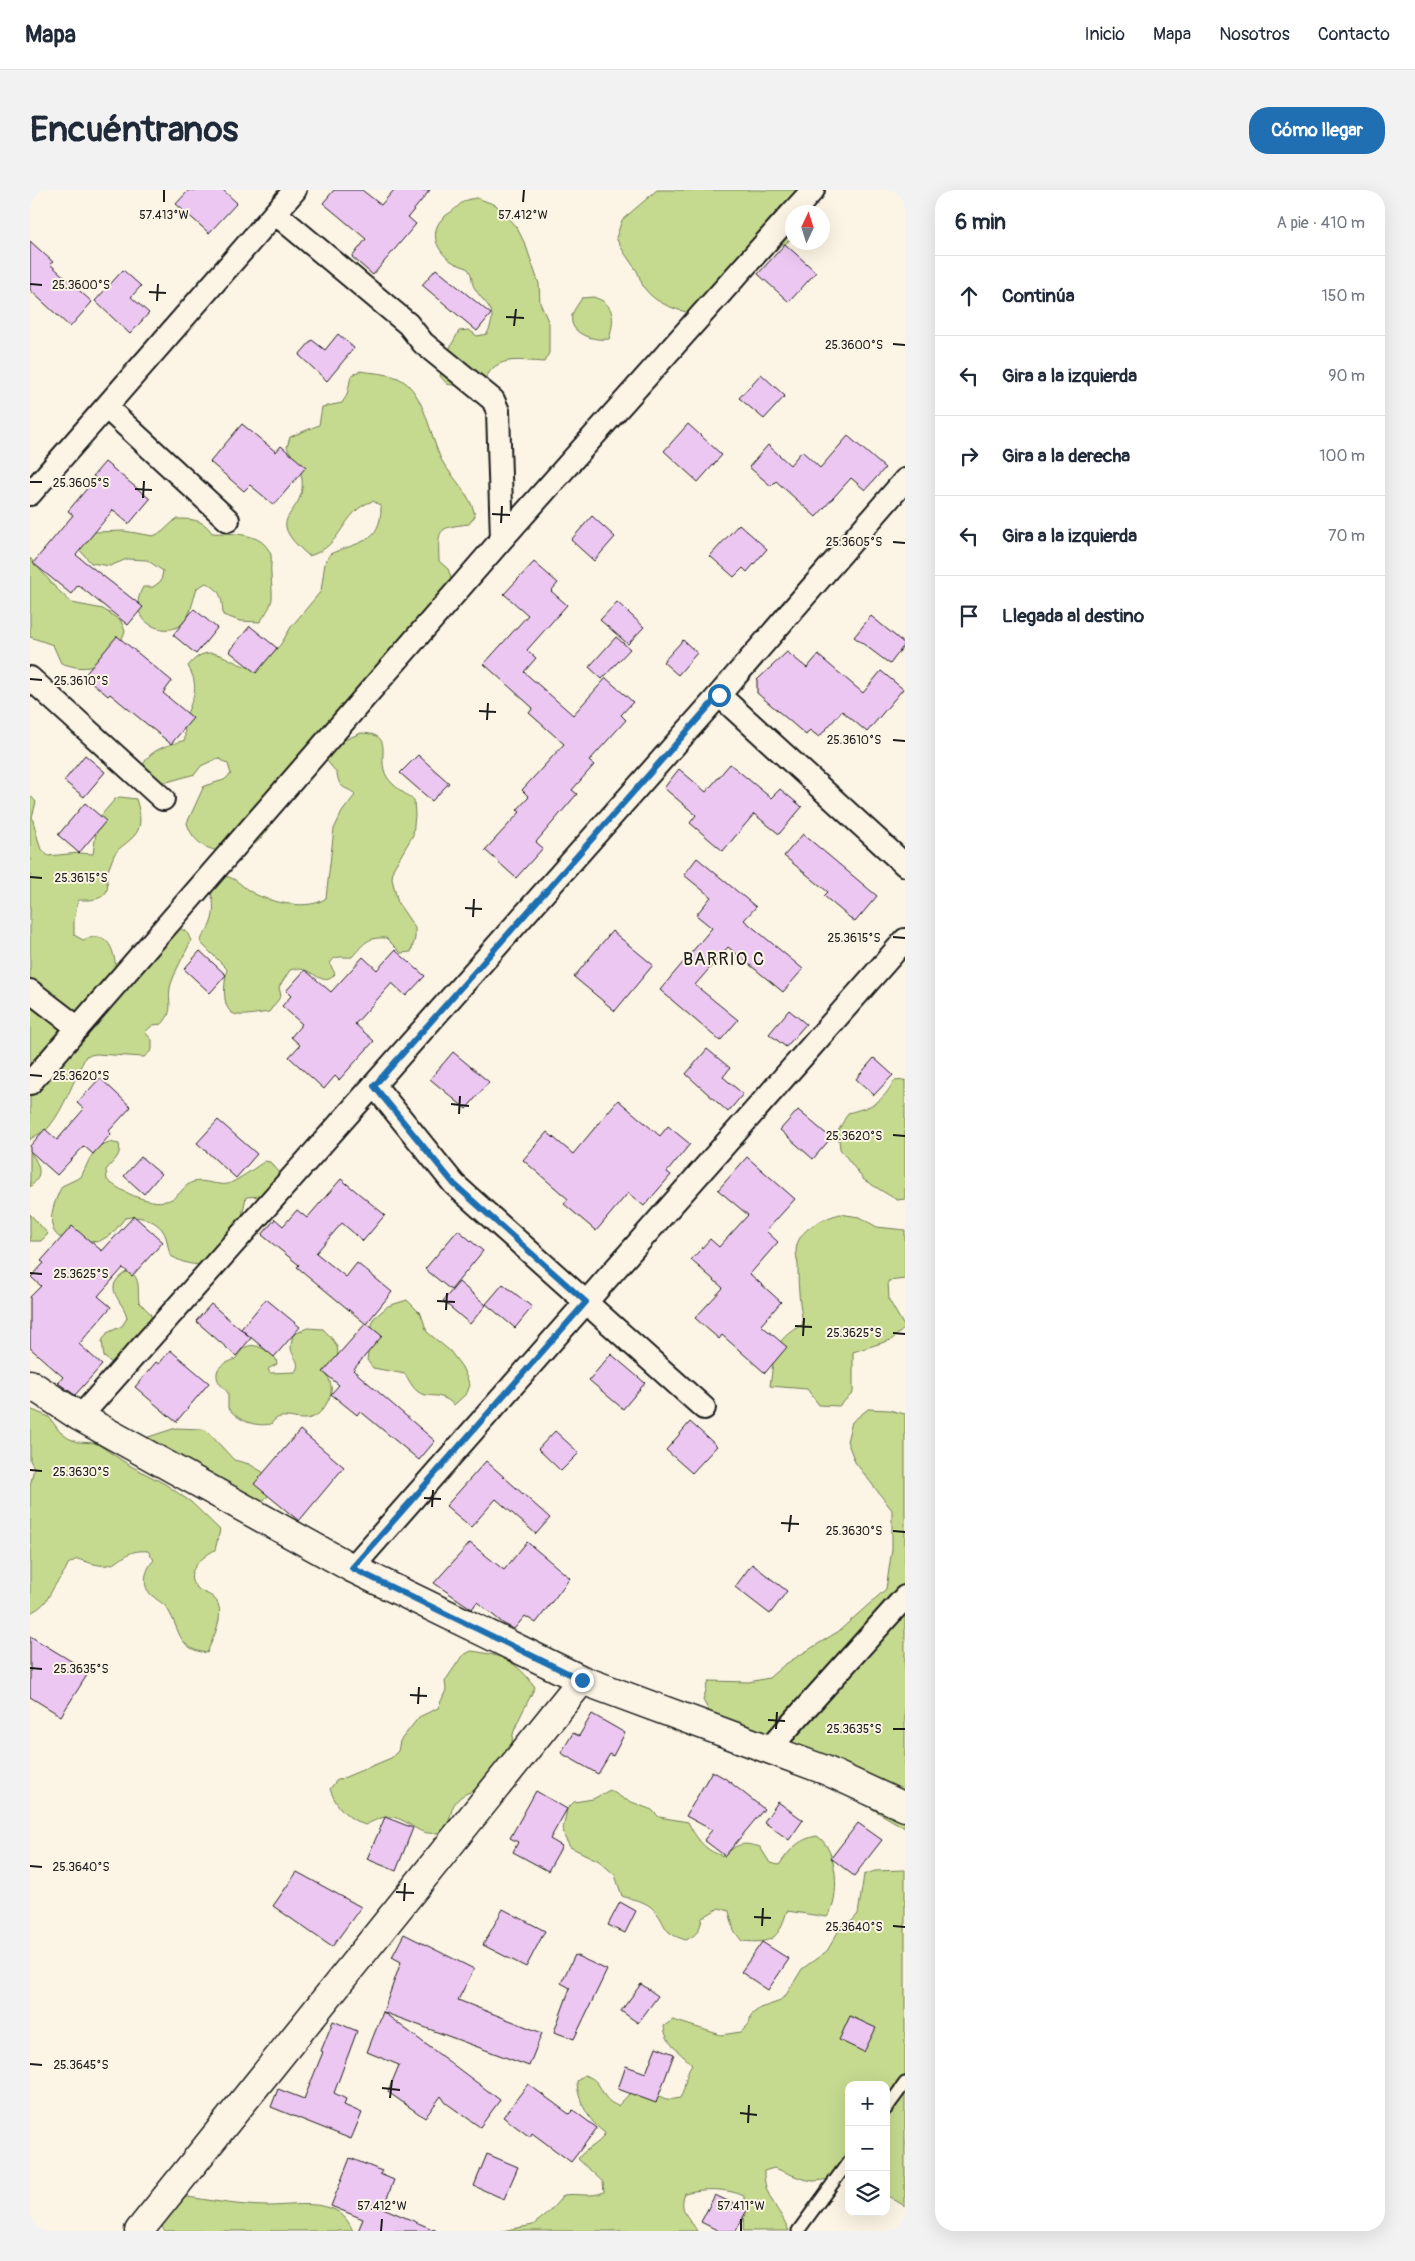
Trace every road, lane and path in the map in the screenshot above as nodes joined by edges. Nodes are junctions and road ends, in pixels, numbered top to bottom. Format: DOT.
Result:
graph roads {
  1 [pos="295,190"];
  2 [pos="813,190"];
  3 [pos="800,205"];
  4 [pos="275,213"];
  5 [pos="785,222"];
  6 [pos="106,407"];
  7 [pos="905,480"];
  8 [pos="30,494"];
  9 [pos="228,520"];
  10 [pos="502,539"];
  11 [pos="30,678"];
  12 [pos="719,695"];
  13 [pos="163,799"];
  14 [pos="905,865"];
  15 [pos="905,940"];
  16 [pos="30,991"];
  17 [pos="78,1028"];
  18 [pos="30,1083"];
  19 [pos="374,1086"];
  20 [pos="586,1302"];
  21 [pos="30,1384"];
  22 [pos="704,1408"];
  23 [pos="80,1417"];
  24 [pos="352,1568"];
  25 [pos="905,1597"];
  26 [pos="582,1680"];
  27 [pos="769,1749"];
  28 [pos="905,1807"];
  29 [pos="905,2083"];
  30 [pos="890,2104"];
  31 [pos="845,2166"];
  32 [pos="140,2231"];
  33 [pos="798,2231"];
  1 -- 4 [label="street"];
  2 -- 3 [label="street"];
  4 -- 6 [label="street"];
  4 -- 10 [label="street"];
  5 -- 10 [label="street"];
  6 -- 8 [label="street"];
  6 -- 9 [label="street"];
  7 -- 12 [label="street"];
  10 -- 17 [label="street"];
  11 -- 13 [label="street"];
  12 -- 14 [label="street"];
  12 -- 19 [label="street"];
  15 -- 20 [label="street"];
  16 -- 17 [label="street"];
  17 -- 18 [label="street"];
  19 -- 20 [label="street"];
  19 -- 23 [label="street"];
  20 -- 22 [label="street"];
  20 -- 24 [label="street"];
  21 -- 23 [label="street"];
  23 -- 24 [label="street"];
  24 -- 26 [label="street"];
  25 -- 27 [label="street"];
  26 -- 27 [label="street"];
  26 -- 32 [label="street"];
  27 -- 28 [label="street"];
  29 -- 30 [label="lane"];
  31 -- 33 [label="lane"];
}
